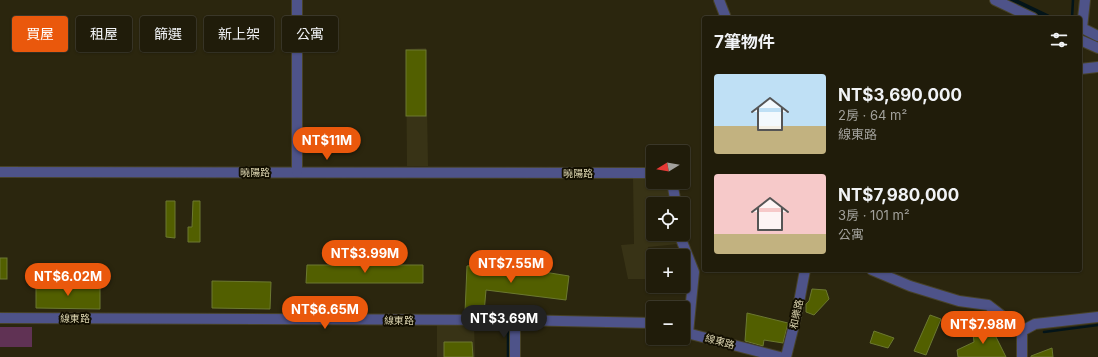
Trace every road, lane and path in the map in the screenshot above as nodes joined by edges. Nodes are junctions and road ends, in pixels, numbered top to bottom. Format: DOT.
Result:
graph roads {
  1 [pos="297,0"];
  2 [pos="719,0"];
  3 [pos="995,0"];
  4 [pos="1085,0"];
  5 [pos="725,16"];
  6 [pos="1030,16"];
  7 [pos="1098,36"];
  8 [pos="1082,41"];
  9 [pos="1098,48"];
  10 [pos="1098,67"];
  11 [pos="1082,69"];
  12 [pos="0,172"];
  13 [pos="297,172"];
  14 [pos="646,173"];
  15 [pos="682,241"];
  16 [pos="805,272"];
  17 [pos="877,272"];
  18 [pos="690,301"];
  19 [pos="1098,317"];
  20 [pos="0,318"];
  21 [pos="515,320"];
  22 [pos="646,323"];
  23 [pos="1022,331"];
  24 [pos="690,333"];
  25 [pos="515,357"];
  26 [pos="780,357"];
  27 [pos="786,357"];
  28 [pos="1022,357"];
  1 -- 13 [label="street"];
  2 -- 5 [label="street"];
  3 -- 6 [label="street"];
  4 -- 7 [label="street"];
  8 -- 9 [label="street"];
  10 -- 11 [label="street"];
  12 -- 13 [label="street, 曉陽路"];
  13 -- 14 [label="street, 曉陽路"];
  15 -- 18 [label="street"];
  16 -- 27 [label="street, 和樂路"];
  17 -- 23 [label="street"];
  19 -- 23 [label="street"];
  20 -- 21 [label="street, 線東路"];
  21 -- 22 [label="street, 線東路"];
  21 -- 25 [label="street"];
  23 -- 28 [label="street"];
  24 -- 26 [label="street, 線東路"];
}
